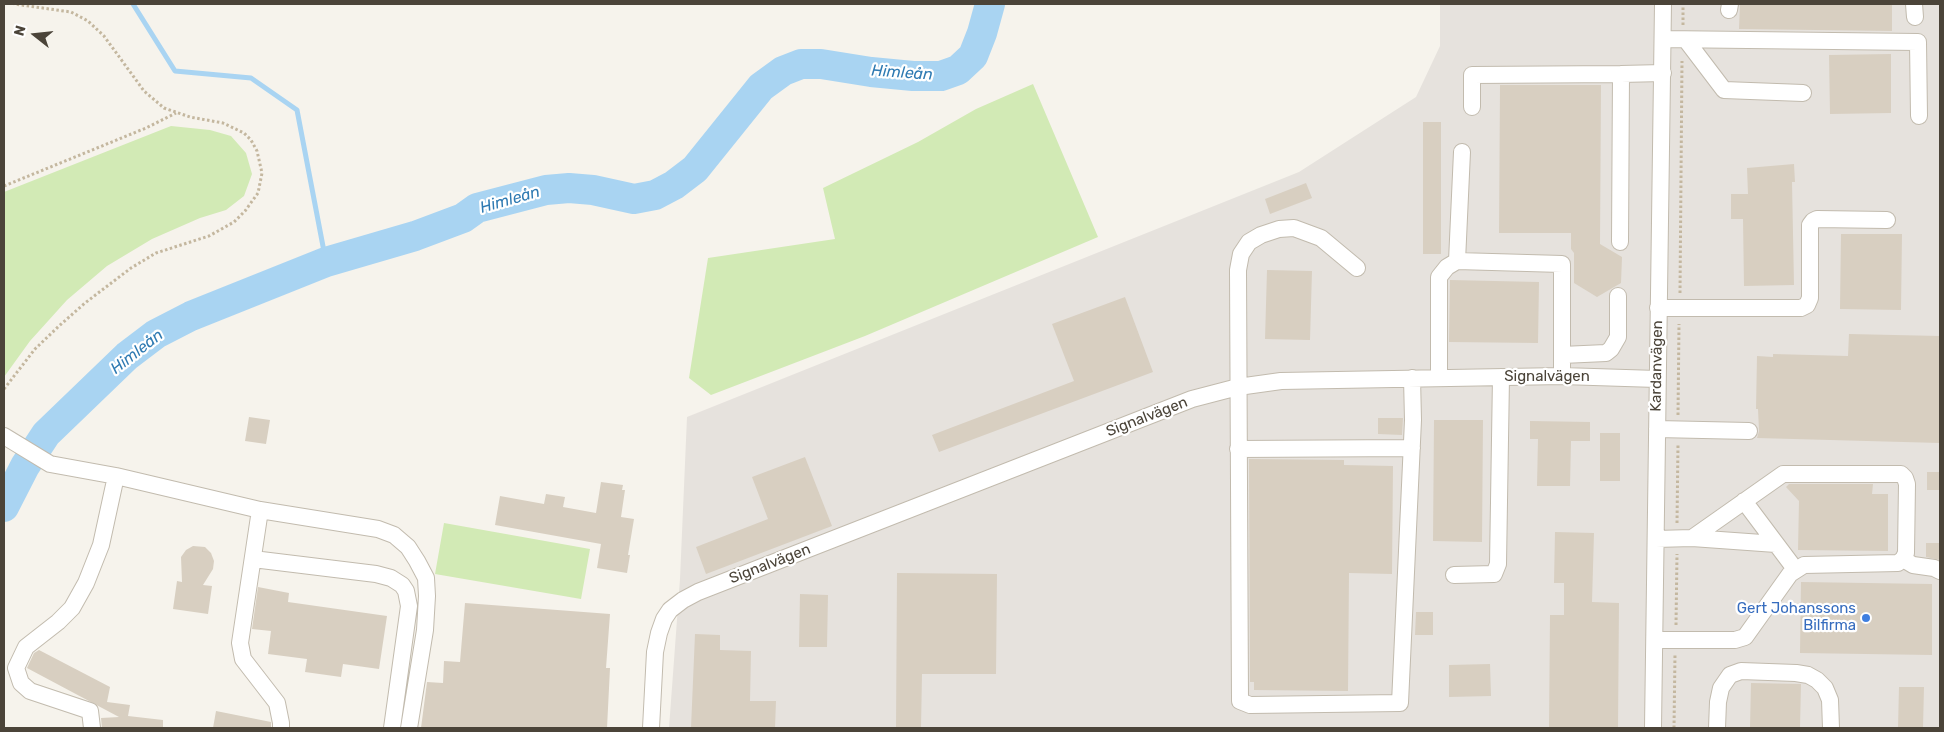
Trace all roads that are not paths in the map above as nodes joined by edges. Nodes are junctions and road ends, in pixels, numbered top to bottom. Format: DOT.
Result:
graph roads {
  1 [pos="1664,4"];
  2 [pos="1663,39"];
  3 [pos="1684,40"];
  4 [pos="1663,73"];
  5 [pos="1621,74"];
  6 [pos="1802,93"];
  7 [pos="1472,107"];
  8 [pos="1919,116"];
  9 [pos="1462,152"];
  10 [pos="1887,220"];
  11 [pos="1620,242"];
  12 [pos="1457,262"];
  13 [pos="1356,268"];
  14 [pos="1618,296"];
  15 [pos="1658,308"];
  16 [pos="1562,355"];
  17 [pos="1562,376"];
  18 [pos="1501,377"];
  19 [pos="1412,378"];
  20 [pos="1439,378"];
  21 [pos="1657,379"];
  22 [pos="1238,387"];
  23 [pos="1657,429"];
  24 [pos="1748,431"];
  25 [pos="8,439"];
  26 [pos="1412,448"];
  27 [pos="1238,449"];
  28 [pos="116,476"];
  29 [pos="1744,501"];
  30 [pos="260,510"];
  31 [pos="1656,539"];
  32 [pos="1685,539"];
  33 [pos="1776,544"];
  34 [pos="252,558"];
  35 [pos="1903,559"];
  36 [pos="1795,569"];
  37 [pos="1940,571"];
  38 [pos="1454,575"];
  39 [pos="1655,640"];
  40 [pos="281,726"];
  41 [pos="92,728"];
  42 [pos="392,728"];
  43 [pos="409,728"];
  44 [pos="651,728"];
  45 [pos="1653,728"];
  46 [pos="1717,728"];
  47 [pos="1830,728"];
  1 -- 2 [label="street, Kardanvägen"];
  2 -- 3 [label="street"];
  2 -- 4 [label="street, Kardanvägen"];
  3 -- 6 [label="street"];
  3 -- 8 [label="street"];
  4 -- 5 [label="street"];
  4 -- 15 [label="street, Kardanvägen"];
  5 -- 7 [label="street"];
  5 -- 11 [label="street"];
  9 -- 12 [label="street"];
  10 -- 15 [label="street"];
  12 -- 16 [label="street"];
  12 -- 20 [label="street"];
  13 -- 22 [label="street"];
  14 -- 16 [label="street"];
  15 -- 21 [label="street, Kardanvägen"];
  16 -- 17 [label="street"];
  17 -- 18 [label="street, Signalvägen"];
  17 -- 21 [label="street, Signalvägen"];
  18 -- 20 [label="street, Signalvägen"];
  18 -- 38 [label="street"];
  19 -- 20 [label="street, Signalvägen"];
  19 -- 22 [label="street, Signalvägen"];
  19 -- 26 [label="street"];
  21 -- 23 [label="street, Kardanvägen"];
  22 -- 27 [label="street"];
  22 -- 44 [label="street, Signalvägen"];
  23 -- 24 [label="street"];
  23 -- 31 [label="street, Kardanvägen"];
  25 -- 28 [label="street"];
  26 -- 27 [label="street"];
  26 -- 27 [label="street"];
  28 -- 30 [label="street"];
  28 -- 41 [label="street"];
  29 -- 32 [label="street"];
  29 -- 33 [label="street"];
  29 -- 35 [label="street"];
  30 -- 34 [label="street"];
  30 -- 43 [label="street"];
  31 -- 32 [label="street"];
  31 -- 39 [label="street, Kardanvägen"];
  32 -- 33 [label="street"];
  33 -- 36 [label="street"];
  34 -- 40 [label="street"];
  34 -- 42 [label="street"];
  35 -- 36 [label="street"];
  35 -- 37 [label="street"];
  36 -- 39 [label="street"];
  39 -- 45 [label="street, Kardanvägen"];
  46 -- 47 [label="street"];
}
